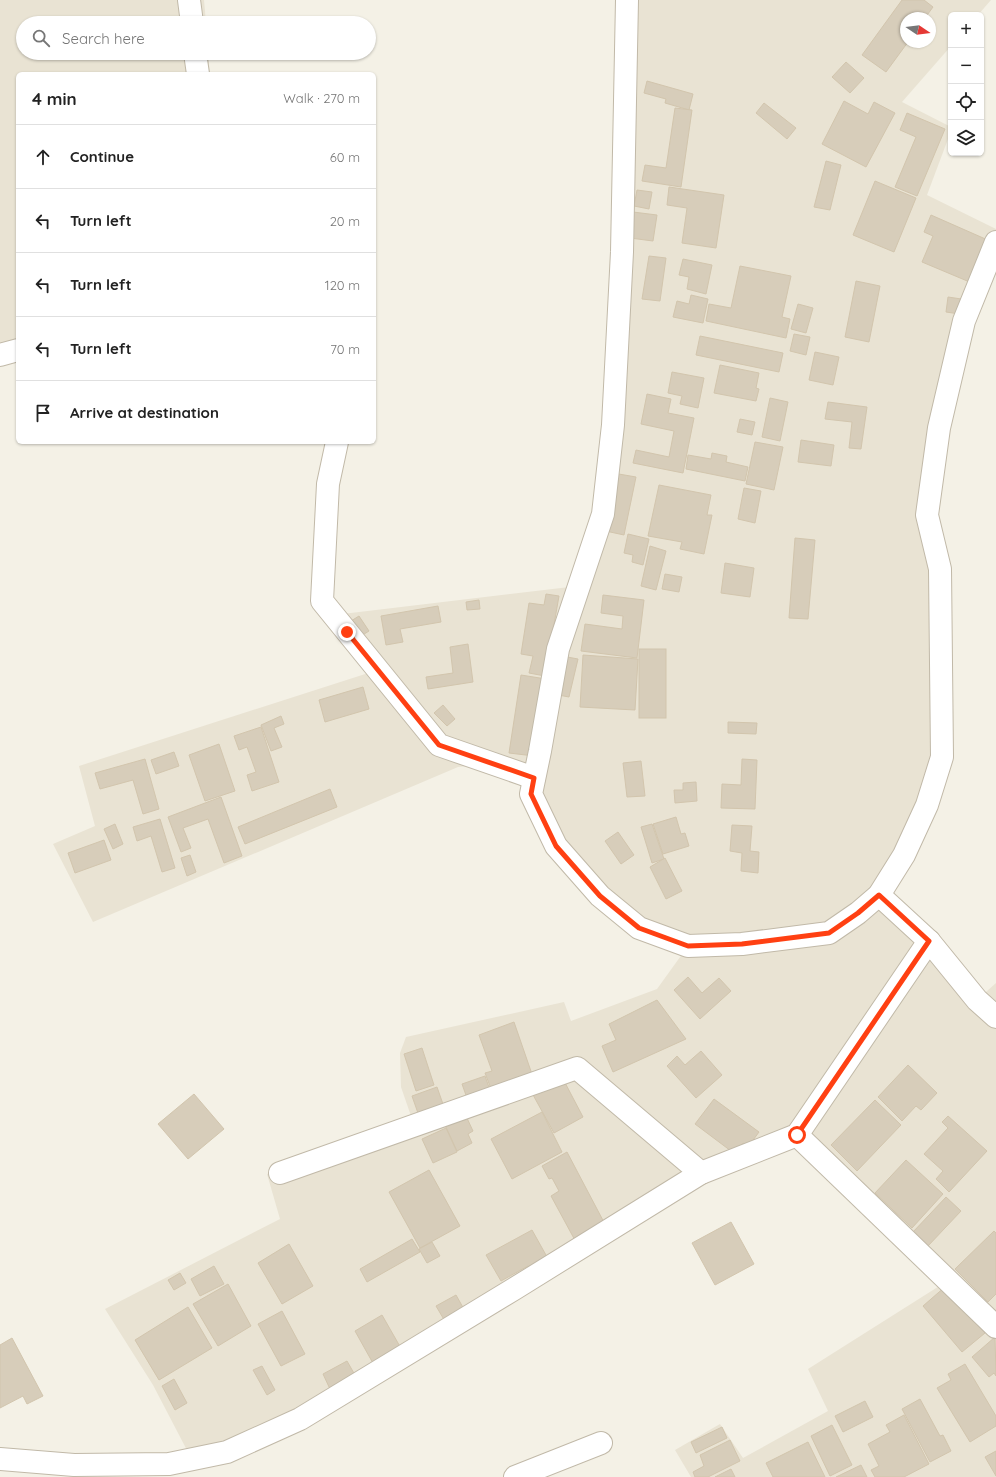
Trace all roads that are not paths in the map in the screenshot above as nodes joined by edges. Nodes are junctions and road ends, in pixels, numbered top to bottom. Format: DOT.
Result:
graph roads {
  1 [pos="189,0"];
  2 [pos="627,0"];
  3 [pos="191,16"];
  4 [pos="196,60"];
  5 [pos="198,72"];
  6 [pos="996,242"];
  7 [pos="16,351"];
  8 [pos="0,355"];
  9 [pos="337,444"];
  10 [pos="534,778"];
  11 [pos="879,895"];
  12 [pos="929,941"];
  13 [pos="996,1017"];
  14 [pos="797,1135"];
  15 [pos="280,1173"];
  16 [pos="701,1173"];
  17 [pos="995,1325"];
  18 [pos="601,1443"];
  19 [pos="0,1459"];
  20 [pos="515,1477"];
  1 -- 3 [label="street"];
  2 -- 10 [label="street"];
  4 -- 5 [label="street"];
  6 -- 11 [label="street"];
  7 -- 8 [label="street"];
  9 -- 10 [label="street"];
  10 -- 11 [label="street"];
  11 -- 12 [label="street"];
  12 -- 13 [label="street"];
  12 -- 14 [label="street"];
  14 -- 16 [label="street"];
  14 -- 17 [label="street"];
  15 -- 16 [label="street"];
  16 -- 19 [label="street"];
  18 -- 20 [label="street"];
}
